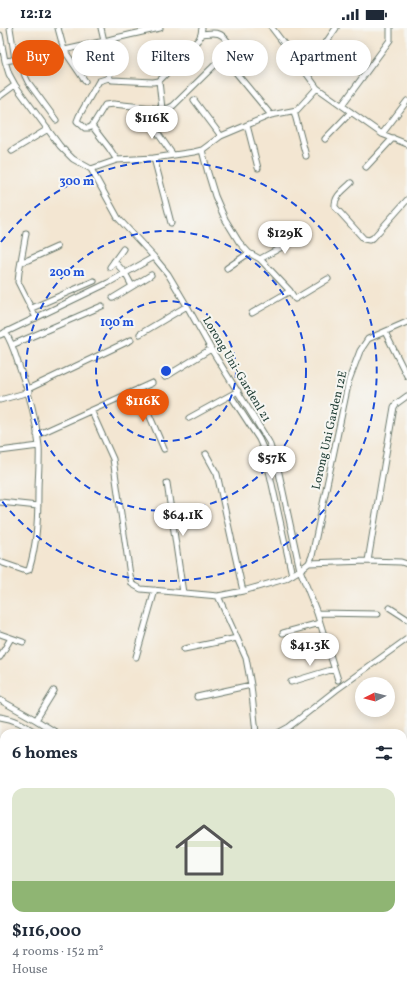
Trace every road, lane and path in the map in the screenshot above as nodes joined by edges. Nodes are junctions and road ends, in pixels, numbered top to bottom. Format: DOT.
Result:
graph roads {
  1 [pos="10,28"];
  2 [pos="58,28"];
  3 [pos="101,28"];
  4 [pos="160,28"];
  5 [pos="272,28"];
  6 [pos="336,28"];
  7 [pos="390,28"];
  8 [pos="201,31"];
  9 [pos="0,35"];
  10 [pos="113,39"];
  11 [pos="13,40"];
  12 [pos="61,40"];
  13 [pos="104,40"];
  14 [pos="108,40"];
  15 [pos="281,40"];
  16 [pos="328,40"];
  17 [pos="72,48"];
  18 [pos="64,50"];
  19 [pos="12,60"];
  20 [pos="5,61"];
  21 [pos="25,76"];
  22 [pos="239,76"];
  23 [pos="308,76"];
  24 [pos="109,78"];
  25 [pos="85,81"];
  26 [pos="159,81"];
  27 [pos="15,85"];
  28 [pos="317,88"];
  29 [pos="0,96"];
  30 [pos="194,100"];
  31 [pos="407,101"];
  32 [pos="342,105"];
  33 [pos="162,109"];
  34 [pos="294,111"];
  35 [pos="352,112"];
  36 [pos="145,115"];
  37 [pos="271,115"];
  38 [pos="56,120"];
  39 [pos="92,126"];
  40 [pos="247,126"];
  41 [pos="48,129"];
  42 [pos="382,134"];
  43 [pos="221,136"];
  44 [pos="393,138"];
  45 [pos="325,139"];
  46 [pos="407,144"];
  47 [pos="202,150"];
  48 [pos="12,151"];
  49 [pos="174,155"];
  50 [pos="306,156"];
  51 [pos="154,158"];
  52 [pos="117,160"];
  53 [pos="258,168"];
  54 [pos="366,168"];
  55 [pos="91,170"];
  56 [pos="351,183"];
  57 [pos="407,200"];
  58 [pos="171,223"];
  59 [pos="26,233"];
  60 [pos="302,236"];
  61 [pos="57,247"];
  62 [pos="123,249"];
  63 [pos="249,253"];
  64 [pos="154,257"];
  65 [pos="260,259"];
  66 [pos="114,261"];
  67 [pos="21,262"];
  68 [pos="110,267"];
  69 [pos="227,268"];
  70 [pos="125,274"];
  71 [pos="151,275"];
  72 [pos="328,279"];
  73 [pos="94,281"];
  74 [pos="132,286"];
  75 [pos="290,291"];
  76 [pos="113,298"];
  77 [pos="102,306"];
  78 [pos="187,306"];
  79 [pos="32,308"];
  80 [pos="252,313"];
  81 [pos="36,318"];
  82 [pos="407,322"];
  83 [pos="385,332"];
  84 [pos="3,333"];
  85 [pos="140,334"];
  86 [pos="131,340"];
  87 [pos="12,345"];
  88 [pos="212,349"];
  89 [pos="407,376"];
  90 [pos="164,377"];
  91 [pos="152,383"];
  92 [pos="138,389"];
  93 [pos="28,390"];
  94 [pos="238,391"];
  95 [pos="230,396"];
  96 [pos="407,396"];
  97 [pos="0,400"];
  98 [pos="91,410"];
  99 [pos="189,418"];
  100 [pos="37,435"];
  101 [pos="39,446"];
  102 [pos="164,449"];
  103 [pos="0,451"];
  104 [pos="206,454"];
  105 [pos="279,473"];
  106 [pos="270,475"];
  107 [pos="167,483"];
  108 [pos="0,502"];
  109 [pos="38,506"];
  110 [pos="368,561"];
  111 [pos="0,562"];
  112 [pos="309,563"];
  113 [pos="407,564"];
  114 [pos="300,570"];
  115 [pos="292,575"];
  116 [pos="154,590"];
  117 [pos="243,591"];
  118 [pos="183,593"];
  119 [pos="218,596"];
  120 [pos="390,608"];
  121 [pos="317,613"];
  122 [pos="378,614"];
  123 [pos="407,619"];
  124 [pos="320,623"];
  125 [pos="283,633"];
  126 [pos="0,634"];
  127 [pos="10,638"];
  128 [pos="237,638"];
  129 [pos="407,639"];
  130 [pos="23,642"];
  131 [pos="184,649"];
  132 [pos="0,657"];
  133 [pos="136,657"];
  134 [pos="334,669"];
  135 [pos="338,680"];
  136 [pos="291,682"];
  137 [pos="251,685"];
  138 [pos="54,691"];
  139 [pos="197,697"];
  140 [pos="0,700"];
  141 [pos="0,717"];
  142 [pos="36,720"];
  143 [pos="30,729"];
  144 [pos="51,729"];
  145 [pos="256,729"];
  146 [pos="285,729"];
  1 -- 11 [label="street"];
  2 -- 12 [label="street"];
  3 -- 13 [label="street"];
  4 -- 10 [label="street"];
  5 -- 15 [label="street"];
  6 -- 16 [label="street"];
  7 -- 32 [label="street"];
  8 -- 26 [label="street"];
  8 -- 33 [label="street"];
  9 -- 20 [label="street"];
  10 -- 14 [label="street"];
  10 -- 24 [label="street"];
  17 -- 18 [label="street"];
  18 -- 25 [label="street"];
  19 -- 20 [label="street"];
  20 -- 27 [label="street"];
  21 -- 38 [label="street"];
  22 -- 37 [label="street"];
  23 -- 28 [label="street"];
  24 -- 26 [label="street"];
  24 -- 39 [label="street"];
  26 -- 33 [label="street"];
  27 -- 29 [label="street"];
  27 -- 41 [label="street"];
  28 -- 32 [label="street"];
  28 -- 34 [label="street"];
  30 -- 43 [label="street"];
  31 -- 42 [label="street"];
  32 -- 35 [label="street"];
  33 -- 39 [label="street"];
  34 -- 37 [label="street"];
  34 -- 50 [label="street"];
  35 -- 42 [label="street"];
  35 -- 45 [label="street"];
  36 -- 49 [label="street"];
  37 -- 40 [label="street"];
  39 -- 52 [label="street"];
  40 -- 43 [label="street"];
  40 -- 53 [label="street"];
  41 -- 48 [label="street"];
  41 -- 55 [label="street"];
  42 -- 44 [label="street"];
  43 -- 47 [label="street"];
  44 -- 46 [label="street"];
  44 -- 54 [label="street"];
  47 -- 49 [label="street"];
  47 -- 63 [label="street"];
  49 -- 51 [label="street"];
  51 -- 52 [label="street"];
  51 -- 58 [label="street"];
  52 -- 55 [label="street"];
  55 -- 64 [label="street, Lorong Uni-Gardenl 21"];
  56 -- 57 [label="street"];
  59 -- 67 [label="street"];
  60 -- 65 [label="street"];
  61 -- 67 [label="street"];
  62 -- 66 [label="street"];
  63 -- 65 [label="street"];
  63 -- 69 [label="street"];
  64 -- 70 [label="street"];
  64 -- 78 [label="street, Lorong Uni-Gardenl 21"];
  65 -- 75 [label="street"];
  66 -- 68 [label="street"];
  66 -- 70 [label="street"];
  67 -- 79 [label="street"];
  70 -- 74 [label="street"];
  70 -- 81 [label="street"];
  71 -- 74 [label="street"];
  72 -- 75 [label="street"];
  73 -- 79 [label="street"];
  74 -- 76 [label="street"];
  75 -- 80 [label="street"];
  77 -- 87 [label="street"];
  78 -- 85 [label="street"];
  78 -- 88 [label="street, Lorong Uni-Gardenl 21"];
  79 -- 81 [label="street"];
  81 -- 84 [label="street"];
  82 -- 83 [label="street"];
  83 -- 89 [label="street"];
  83 -- 112 [label="street, Lorong Uni Garden 12E"];
  84 -- 87 [label="street"];
  86 -- 93 [label="street"];
  87 -- 93 [label="street"];
  88 -- 90 [label="street"];
  88 -- 94 [label="street, Lorong Uni-Gardenl 21"];
  91 -- 92 [label="street"];
  92 -- 98 [label="street"];
  92 -- 102 [label="street"];
  93 -- 97 [label="street"];
  93 -- 100 [label="street"];
  94 -- 95 [label="street"];
  94 -- 105 [label="street, Lorong Uni-Gardenl 21"];
  95 -- 99 [label="street"];
  95 -- 106 [label="street"];
  96 -- 110 [label="street"];
  98 -- 100 [label="street"];
  98 -- 116 [label="street"];
  100 -- 101 [label="street"];
  101 -- 103 [label="street"];
  101 -- 109 [label="street"];
  104 -- 117 [label="street"];
  105 -- 106 [label="street"];
  105 -- 114 [label="street, Lorong Uni-Gardenl 21"];
  106 -- 115 [label="street"];
  107 -- 118 [label="street"];
  108 -- 109 [label="street"];
  109 -- 111 [label="street"];
  110 -- 112 [label="street"];
  110 -- 113 [label="street"];
  112 -- 114 [label="street"];
  114 -- 115 [label="street"];
  114 -- 121 [label="street, Lorong Uni-Gardenl 21"];
  115 -- 117 [label="street"];
  116 -- 118 [label="street"];
  116 -- 133 [label="street"];
  117 -- 119 [label="street"];
  118 -- 119 [label="street"];
  119 -- 128 [label="street"];
  120 -- 123 [label="street"];
  121 -- 122 [label="street"];
  121 -- 124 [label="street, Lorong Uni-Gardenl 21"];
  124 -- 125 [label="street"];
  124 -- 134 [label="street, Lorong Uni-Gardenl 21"];
  126 -- 127 [label="street"];
  127 -- 130 [label="street"];
  127 -- 132 [label="street"];
  128 -- 131 [label="street"];
  128 -- 137 [label="street"];
  129 -- 146 [label="street"];
  134 -- 135 [label="street, Lorong Uni-Gardenl 21"];
  134 -- 136 [label="street"];
  137 -- 139 [label="street"];
  137 -- 145 [label="street"];
  138 -- 142 [label="street"];
  140 -- 142 [label="street"];
  141 -- 143 [label="street"];
  142 -- 144 [label="street"];
}
